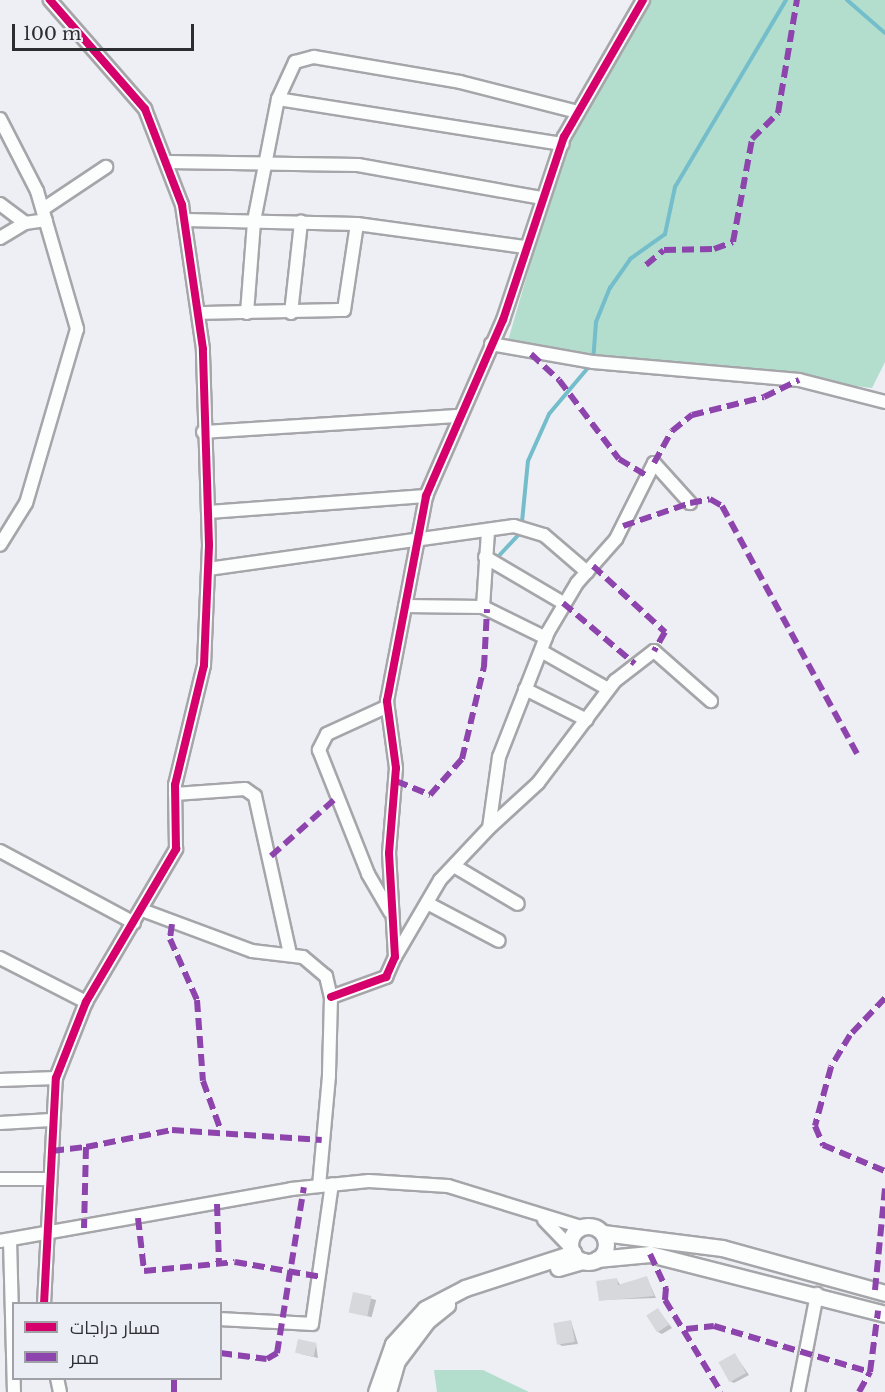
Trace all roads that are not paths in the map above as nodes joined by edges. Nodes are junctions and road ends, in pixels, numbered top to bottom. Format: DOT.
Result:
graph roads {
  1 [pos="50,0"];
  2 [pos="643,0"];
  3 [pos="278,99"];
  4 [pos="578,112"];
  5 [pos="0,119"];
  6 [pos="562,144"];
  7 [pos="168,162"];
  8 [pos="265,166"];
  9 [pos="106,167"];
  10 [pos="541,198"];
  11 [pos="0,204"];
  12 [pos="44,214"];
  13 [pos="186,220"];
  14 [pos="255,221"];
  15 [pos="301,222"];
  16 [pos="26,223"];
  17 [pos="357,224"];
  18 [pos="0,238"];
  19 [pos="526,247"];
  20 [pos="198,313"];
  21 [pos="247,313"];
  22 [pos="291,313"];
  23 [pos="491,344"];
  24 [pos="885,402"];
  25 [pos="459,416"];
  26 [pos="202,432"];
  27 [pos="426,496"];
  28 [pos="690,503"];
  29 [pos="208,512"];
  30 [pos="488,531"];
  31 [pos="416,542"];
  32 [pos="0,545"];
  33 [pos="485,557"];
  34 [pos="208,569"];
  35 [pos="587,572"];
  36 [pos="563,603"];
  37 [pos="405,606"];
  38 [pos="483,607"];
  39 [pos="546,638"];
  40 [pos="541,651"];
  41 [pos="525,689"];
  42 [pos="608,689"];
  43 [pos="711,701"];
  44 [pos="386,707"];
  45 [pos="586,720"];
  46 [pos="175,794"];
  47 [pos="489,828"];
  48 [pos="0,850"];
  49 [pos="454,866"];
  50 [pos="427,903"];
  51 [pos="518,904"];
  52 [pos="142,910"];
  53 [pos="391,913"];
  54 [pos="134,923"];
  55 [pos="499,941"];
  56 [pos="290,954"];
  57 [pos="395,957"];
  58 [pos="0,958"];
  59 [pos="331,997"];
  60 [pos="86,1002"];
  61 [pos="56,1078"];
  62 [pos="0,1080"];
  63 [pos="51,1120"];
  64 [pos="0,1123"];
  65 [pos="0,1179"];
  66 [pos="50,1179"];
  67 [pos="325,1185"];
  68 [pos="543,1219"];
  69 [pos="581,1227"];
  70 [pos="603,1233"];
  71 [pos="46,1235"];
  72 [pos="5,1241"];
  73 [pos="581,1255"];
  74 [pos="885,1293"];
  75 [pos="817,1294"];
  76 [pos="44,1302"];
  77 [pos="885,1314"];
  78 [pos="222,1319"];
  79 [pos="12,1358"];
  80 [pos="375,1392"];
  81 [pos="388,1392"];
  82 [pos="798,1392"];
  1 -- 7 [label="street"];
  2 -- 4 [label="street"];
  3 -- 4 [label="street"];
  3 -- 6 [label="street"];
  3 -- 8 [label="street"];
  4 -- 6 [label="street"];
  5 -- 12 [label="street"];
  6 -- 10 [label="street"];
  7 -- 8 [label="street"];
  7 -- 13 [label="street"];
  8 -- 10 [label="street"];
  8 -- 14 [label="street"];
  9 -- 12 [label="street"];
  10 -- 19 [label="street"];
  11 -- 16 [label="street"];
  12 -- 16 [label="street"];
  12 -- 32 [label="street"];
  13 -- 14 [label="street"];
  13 -- 20 [label="street"];
  14 -- 15 [label="street"];
  14 -- 21 [label="street"];
  15 -- 17 [label="street"];
  15 -- 22 [label="street"];
  16 -- 18 [label="street"];
  17 -- 19 [label="street"];
  17 -- 22 [label="street"];
  19 -- 23 [label="street"];
  20 -- 21 [label="street"];
  20 -- 26 [label="street"];
  21 -- 22 [label="street"];
  23 -- 24 [label="street"];
  23 -- 25 [label="street"];
  25 -- 26 [label="street"];
  25 -- 27 [label="street"];
  26 -- 29 [label="street"];
  27 -- 29 [label="street"];
  27 -- 31 [label="street"];
  28 -- 35 [label="street"];
  29 -- 34 [label="street"];
  30 -- 31 [label="street"];
  30 -- 33 [label="street"];
  30 -- 35 [label="street"];
  31 -- 34 [label="street"];
  31 -- 37 [label="street"];
  33 -- 36 [label="street"];
  33 -- 38 [label="street"];
  34 -- 46 [label="street"];
  35 -- 36 [label="street"];
  36 -- 39 [label="street"];
  37 -- 38 [label="street"];
  37 -- 44 [label="street"];
  38 -- 39 [label="street"];
  39 -- 40 [label="street"];
  40 -- 41 [label="street"];
  40 -- 42 [label="street"];
  41 -- 45 [label="street"];
  41 -- 47 [label="street"];
  42 -- 43 [label="street"];
  42 -- 45 [label="street"];
  44 -- 53 [label="street"];
  44 -- 53 [label="street"];
  45 -- 47 [label="street"];
  46 -- 52 [label="street"];
  46 -- 56 [label="street"];
  47 -- 49 [label="street"];
  48 -- 54 [label="street"];
  49 -- 50 [label="street"];
  49 -- 51 [label="street"];
  50 -- 55 [label="street"];
  50 -- 57 [label="street"];
  52 -- 54 [label="street"];
  52 -- 56 [label="street"];
  53 -- 57 [label="street"];
  54 -- 60 [label="street"];
  56 -- 59 [label="street"];
  57 -- 59 [label="street"];
  58 -- 60 [label="street"];
  59 -- 67 [label="street"];
  60 -- 61 [label="street"];
  61 -- 62 [label="street"];
  61 -- 63 [label="street"];
  63 -- 64 [label="street"];
  63 -- 66 [label="street"];
  65 -- 66 [label="street"];
  66 -- 71 [label="street"];
  67 -- 68 [label="street"];
  67 -- 71 [label="street"];
  67 -- 78 [label="street"];
  68 -- 69 [label="street"];
  68 -- 73 [label="street"];
  69 -- 70 [label="street"];
  69 -- 73 [label="street"];
  70 -- 73 [label="street"];
  70 -- 74 [label="street"];
  71 -- 72 [label="street"];
  71 -- 76 [label="street"];
  72 -- 79 [label="street"];
  73 -- 75 [label="street"];
  73 -- 80 [label="street"];
  73 -- 81 [label="street"];
  75 -- 77 [label="street"];
  75 -- 82 [label="street"];
}
